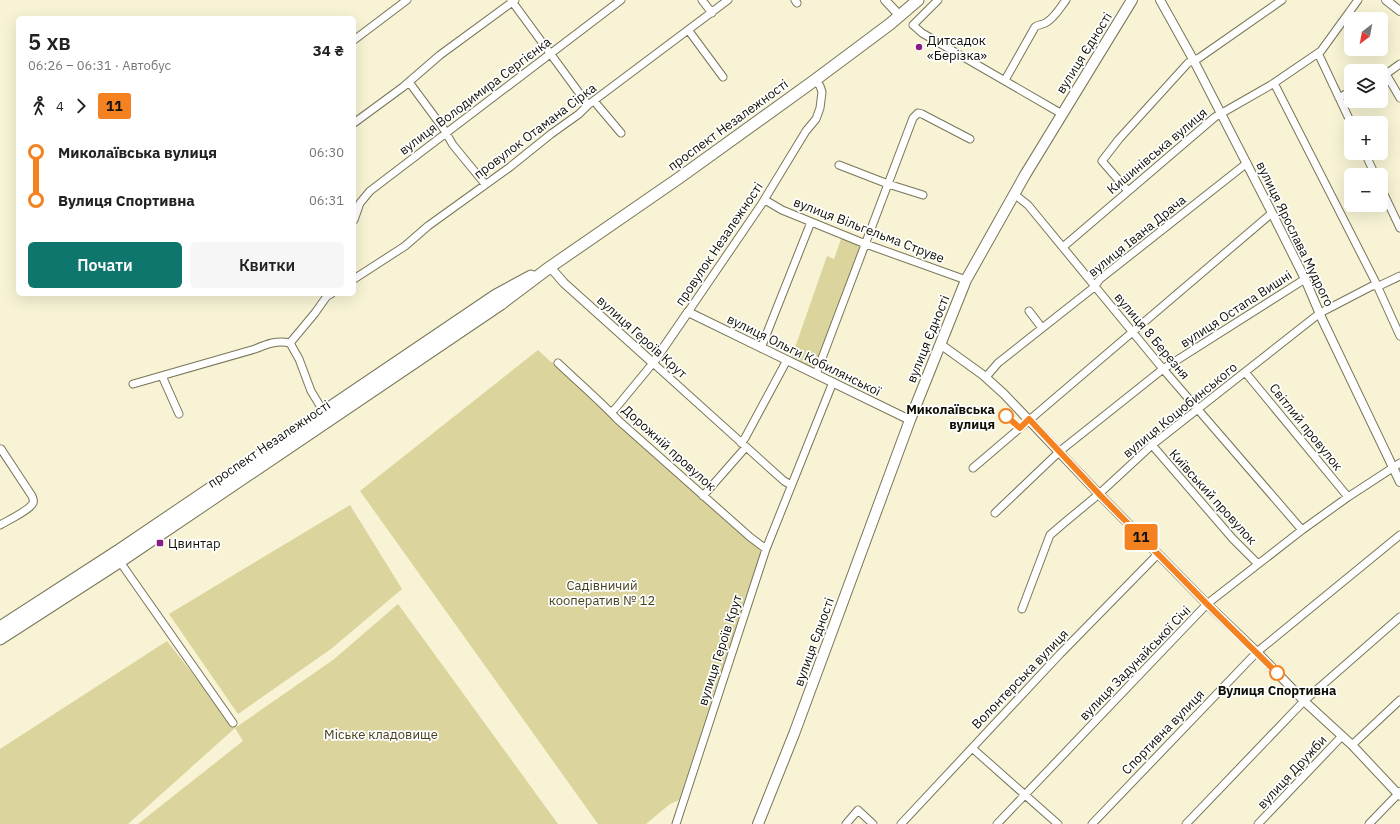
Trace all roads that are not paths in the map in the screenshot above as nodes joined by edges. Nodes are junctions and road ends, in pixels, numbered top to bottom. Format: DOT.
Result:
graph roads {
  1 [pos="407,0"];
  2 [pos="621,0"];
  3 [pos="702,0"];
  4 [pos="728,0"];
  5 [pos="885,0"];
  6 [pos="918,0"];
  7 [pos="938,0"];
  8 [pos="1066,0"];
  9 [pos="1132,0"];
  10 [pos="1160,0"];
  11 [pos="1282,0"];
  12 [pos="1358,0"];
  13 [pos="1386,0"];
  14 [pos="513,1"];
  15 [pos="1400,10"];
  16 [pos="712,13"];
  17 [pos="900,16"];
  18 [pos="689,31"];
  19 [pos="356,38"];
  20 [pos="1318,53"];
  21 [pos="550,54"];
  22 [pos="1194,61"];
  23 [pos="1400,64"];
  24 [pos="1388,71"];
  25 [pos="723,76"];
  26 [pos="815,80"];
  27 [pos="1005,80"];
  28 [pos="1388,81"];
  29 [pos="409,82"];
  30 [pos="1274,83"];
  31 [pos="1344,95"];
  32 [pos="1339,98"];
  33 [pos="1400,98"];
  34 [pos="591,103"];
  35 [pos="1062,114"];
  36 [pos="1222,114"];
  37 [pos="1348,116"];
  38 [pos="356,122"];
  39 [pos="446,133"];
  40 [pos="620,133"];
  41 [pos="970,139"];
  42 [pos="1247,163"];
  43 [pos="839,165"];
  44 [pos="485,184"];
  45 [pos="888,184"];
  46 [pos="1128,191"];
  47 [pos="1014,194"];
  48 [pos="923,195"];
  49 [pos="765,200"];
  50 [pos="1388,203"];
  51 [pos="1272,213"];
  52 [pos="356,214"];
  53 [pos="811,222"];
  54 [pos="1400,228"];
  55 [pos="866,244"];
  56 [pos="1063,247"];
  57 [pos="550,267"];
  58 [pos="1400,276"];
  59 [pos="356,278"];
  60 [pos="1305,279"];
  61 [pos="966,280"];
  62 [pos="1094,285"];
  63 [pos="1377,286"];
  64 [pos="327,296"];
  65 [pos="1029,311"];
  66 [pos="688,312"];
  67 [pos="1320,313"];
  68 [pos="1042,328"];
  69 [pos="1132,332"];
  70 [pos="1400,336"];
  71 [pos="290,343"];
  72 [pos="940,344"];
  73 [pos="761,348"];
  74 [pos="787,360"];
  75 [pos="558,363"];
  76 [pos="653,363"];
  77 [pos="1163,369"];
  78 [pos="1245,372"];
  79 [pos="816,374"];
  80 [pos="162,376"];
  81 [pos="986,377"];
  82 [pos="833,382"];
  83 [pos="133,384"];
  84 [pos="1197,410"];
  85 [pos="612,412"];
  86 [pos="179,414"];
  87 [pos="327,416"];
  88 [pos="1029,419"];
  89 [pos="910,420"];
  90 [pos="744,445"];
  91 [pos="1152,445"];
  92 [pos="1,449"];
  93 [pos="1060,451"];
  94 [pos="1396,465"];
  95 [pos="973,468"];
  96 [pos="1400,482"];
  97 [pos="792,485"];
  98 [pos="1099,494"];
  99 [pos="703,496"];
  100 [pos="1348,497"];
  101 [pos="995,513"];
  102 [pos="0,525"];
  103 [pos="1302,530"];
  104 [pos="1400,535"];
  105 [pos="766,549"];
  106 [pos="1158,554"];
  107 [pos="117,558"];
  108 [pos="1258,564"];
  109 [pos="1207,604"];
  110 [pos="1022,609"];
  111 [pos="1400,617"];
  112 [pos="0,627"];
  113 [pos="0,639"];
  114 [pos="1257,652"];
  115 [pos="1400,700"];
  116 [pos="1304,701"];
  117 [pos="233,722"];
  118 [pos="1342,736"];
  119 [pos="1352,745"];
  120 [pos="972,748"];
  121 [pos="1399,794"];
  122 [pos="1024,795"];
  123 [pos="676,824"];
  124 [pos="758,824"];
  125 [pos="846,824"];
  126 [pos="873,824"];
  127 [pos="901,824"];
  128 [pos="997,824"];
  129 [pos="1058,824"];
  130 [pos="1092,824"];
  131 [pos="1186,824"];
  132 [pos="1258,824"];
  133 [pos="1368,824"];
  1 -- 19 [label="street"];
  2 -- 21 [label="street, вулиця Володимира Сергієнка"];
  3 -- 16 [label="street"];
  4 -- 16 [label="street, провулок Отамана Сірка"];
  5 -- 17 [label="street"];
  6 -- 17 [label="main road, проспект Незалежності"];
  7 -- 27 [label="street"];
  8 -- 27 [label="street"];
  9 -- 35 [label="main road, вулиця Єдності"];
  10 -- 22 [label="street, вулиця Ярослава Мудрого"];
  11 -- 22 [label="street"];
  12 -- 20 [label="street, Кишинівська вулиця"];
  13 -- 15 [label="street"];
  14 -- 21 [label="street"];
  14 -- 29 [label="street"];
  16 -- 18 [label="street, провулок Отамана Сірка"];
  17 -- 26 [label="main road, проспект Незалежності"];
  18 -- 25 [label="street"];
  18 -- 34 [label="street, провулок Отамана Сірка"];
  20 -- 30 [label="street, Кишинівська вулиця"];
  20 -- 32 [label="street"];
  21 -- 34 [label="street"];
  21 -- 39 [label="street, вулиця Володимира Сергієнка"];
  22 -- 36 [label="street, вулиця Ярослава Мудрого"];
  22 -- 46 [label="street"];
  23 -- 24 [label="street"];
  26 -- 49 [label="street, провулок Незалежності"];
  26 -- 57 [label="main road, проспект Незалежності"];
  27 -- 35 [label="street"];
  28 -- 33 [label="street"];
  29 -- 38 [label="street"];
  29 -- 39 [label="street"];
  30 -- 36 [label="street, Кишинівська вулиця"];
  30 -- 63 [label="street"];
  31 -- 32 [label="street"];
  32 -- 37 [label="street"];
  34 -- 40 [label="street"];
  34 -- 44 [label="street, провулок Отамана Сірка"];
  35 -- 47 [label="main road, вулиця Єдності"];
  36 -- 42 [label="street, вулиця Ярослава Мудрого"];
  36 -- 46 [label="street, Кишинівська вулиця"];
  39 -- 44 [label="street"];
  39 -- 52 [label="street, вулиця Володимира Сергієнка"];
  41 -- 45 [label="street"];
  42 -- 51 [label="street, вулиця Ярослава Мудрого"];
  42 -- 62 [label="street, вулиця Івана Драча"];
  43 -- 45 [label="street"];
  44 -- 59 [label="street, провулок Отамана Сірка"];
  45 -- 48 [label="street"];
  45 -- 55 [label="street"];
  46 -- 56 [label="street, Кишинівська вулиця"];
  47 -- 56 [label="street, вулиця 8 Березня"];
  47 -- 61 [label="main road, вулиця Єдності"];
  49 -- 53 [label="street, вулиця Вільгельма Струве"];
  49 -- 66 [label="street, провулок Незалежності"];
  50 -- 54 [label="street"];
  51 -- 60 [label="street, вулиця Ярослава Мудрого"];
  51 -- 69 [label="street"];
  53 -- 55 [label="street, вулиця Вільгельма Струве"];
  53 -- 73 [label="street"];
  55 -- 61 [label="street, вулиця Вільгельма Струве"];
  55 -- 79 [label="street"];
  56 -- 62 [label="street, вулиця 8 Березня"];
  57 -- 76 [label="street, вулиця Героїв Крут"];
  57 -- 87 [label="main road, проспект Незалежності"];
  58 -- 63 [label="street, вулиця Коцюбинського"];
  60 -- 67 [label="street, вулиця Ярослава Мудрого"];
  60 -- 77 [label="street, вулиця Остапа Вишні"];
  61 -- 72 [label="main road, вулиця Єдності"];
  62 -- 68 [label="street, вулиця Івана Драча"];
  62 -- 69 [label="street, вулиця 8 Березня"];
  63 -- 67 [label="street, вулиця Коцюбинського"];
  63 -- 70 [label="street"];
  64 -- 71 [label="street"];
  65 -- 68 [label="street"];
  66 -- 73 [label="street, вулиця Ольги Кобилянської"];
  66 -- 76 [label="street, провулок Незалежності"];
  67 -- 78 [label="street, вулиця Коцюбинського"];
  67 -- 94 [label="street, вулиця Ярослава Мудрого"];
  68 -- 81 [label="street, вулиця Івана Драча"];
  69 -- 77 [label="street, вулиця 8 Березня"];
  69 -- 88 [label="street"];
  71 -- 80 [label="street"];
  71 -- 87 [label="street"];
  72 -- 81 [label="street"];
  72 -- 89 [label="main road, вулиця Єдності"];
  73 -- 74 [label="street, вулиця Ольги Кобилянської"];
  74 -- 79 [label="street, вулиця Ольги Кобилянської"];
  74 -- 90 [label="street"];
  75 -- 85 [label="street, Дорожній провулок"];
  76 -- 85 [label="street, провулок Незалежності"];
  76 -- 90 [label="street, вулиця Героїв Крут"];
  77 -- 84 [label="street, вулиця 8 Березня"];
  77 -- 93 [label="street, вулиця Остапа Вишні"];
  78 -- 84 [label="street, вулиця Коцюбинського"];
  78 -- 100 [label="street, Світлий провулок"];
  79 -- 82 [label="street, вулиця Ольги Кобилянської"];
  80 -- 83 [label="street"];
  80 -- 86 [label="street"];
  81 -- 88 [label="street"];
  82 -- 89 [label="street, вулиця Ольги Кобилянської"];
  82 -- 97 [label="street, вулиця Героїв Крут"];
  84 -- 91 [label="street, вулиця Коцюбинського"];
  84 -- 103 [label="street, вулиця 8 Березня"];
  85 -- 99 [label="street, Дорожній провулок"];
  87 -- 107 [label="main road, проспект Незалежності"];
  88 -- 93 [label="street"];
  88 -- 95 [label="street"];
  89 -- 124 [label="main road, вулиця Єдності"];
  90 -- 97 [label="street, вулиця Героїв Крут"];
  90 -- 99 [label="street"];
  91 -- 98 [label="street, вулиця Коцюбинського"];
  91 -- 108 [label="street, Київський провулок"];
  92 -- 102 [label="street"];
  93 -- 98 [label="street"];
  93 -- 101 [label="street, вулиця Остапа Вишні"];
  94 -- 96 [label="street, вулиця Ярослава Мудрого"];
  94 -- 100 [label="street, вулиця Задунайської Січі"];
  97 -- 105 [label="street, вулиця Героїв Крут"];
  98 -- 106 [label="street"];
  98 -- 110 [label="street, вулиця Коцюбинського"];
  99 -- 105 [label="street, Дорожній провулок"];
  100 -- 103 [label="street, вулиця Задунайської Січі"];
  103 -- 108 [label="street, вулиця Задунайської Січі"];
  104 -- 114 [label="street, Спортивна вулиця"];
  105 -- 123 [label="street, вулиця Героїв Крут"];
  106 -- 109 [label="street"];
  106 -- 120 [label="street, Волонтерська вулиця"];
  107 -- 112 [label="main road, проспект Незалежності"];
  107 -- 113 [label="main road, проспект Незалежності"];
  107 -- 117 [label="street"];
  108 -- 109 [label="street, вулиця Задунайської Січі"];
  109 -- 114 [label="street"];
  109 -- 122 [label="street, вулиця Задунайської Січі"];
  111 -- 116 [label="street"];
  114 -- 116 [label="street"];
  114 -- 130 [label="street, Спортивна вулиця"];
  115 -- 119 [label="street"];
  116 -- 118 [label="street"];
  116 -- 131 [label="street"];
  118 -- 119 [label="street"];
  118 -- 132 [label="street, вулиця Дружби"];
  119 -- 121 [label="street"];
  120 -- 122 [label="street"];
  120 -- 127 [label="street, Волонтерська вулиця"];
  121 -- 133 [label="street"];
  122 -- 128 [label="street, вулиця Задунайської Січі"];
  122 -- 129 [label="street"];
  125 -- 126 [label="street"];
}
